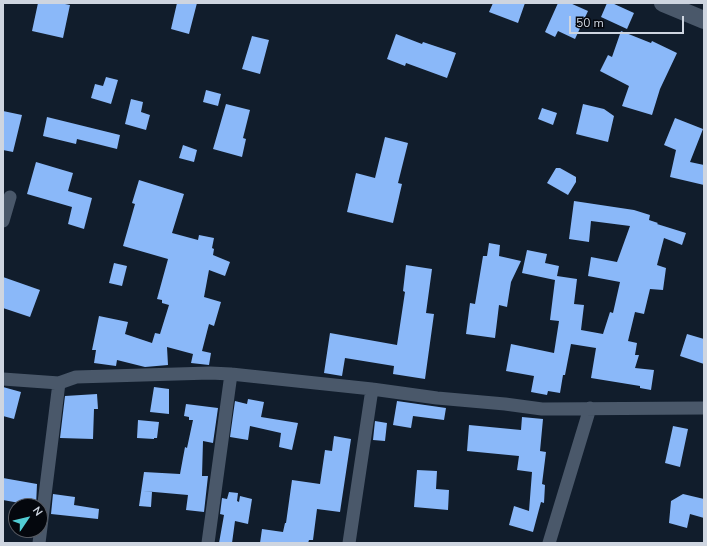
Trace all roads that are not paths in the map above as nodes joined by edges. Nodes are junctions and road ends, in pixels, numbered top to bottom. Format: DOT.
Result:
graph roads {
  1 [pos="663,3"];
  2 [pos="704,20"];
  3 [pos="10,197"];
  4 [pos="3,221"];
  5 [pos="231,374"];
  6 [pos="3,379"];
  7 [pos="59,383"];
  8 [pos="372,389"];
  9 [pos="590,408"];
  10 [pos="704,408"];
  11 [pos="39,543"];
  12 [pos="208,543"];
  13 [pos="349,543"];
  14 [pos="549,543"];
  1 -- 2 [label="street"];
  3 -- 4 [label="street"];
  5 -- 7 [label="street"];
  5 -- 8 [label="street"];
  5 -- 12 [label="street"];
  6 -- 7 [label="street"];
  7 -- 11 [label="street"];
  8 -- 9 [label="street"];
  8 -- 13 [label="street"];
  9 -- 10 [label="street"];
  9 -- 14 [label="street"];
}
